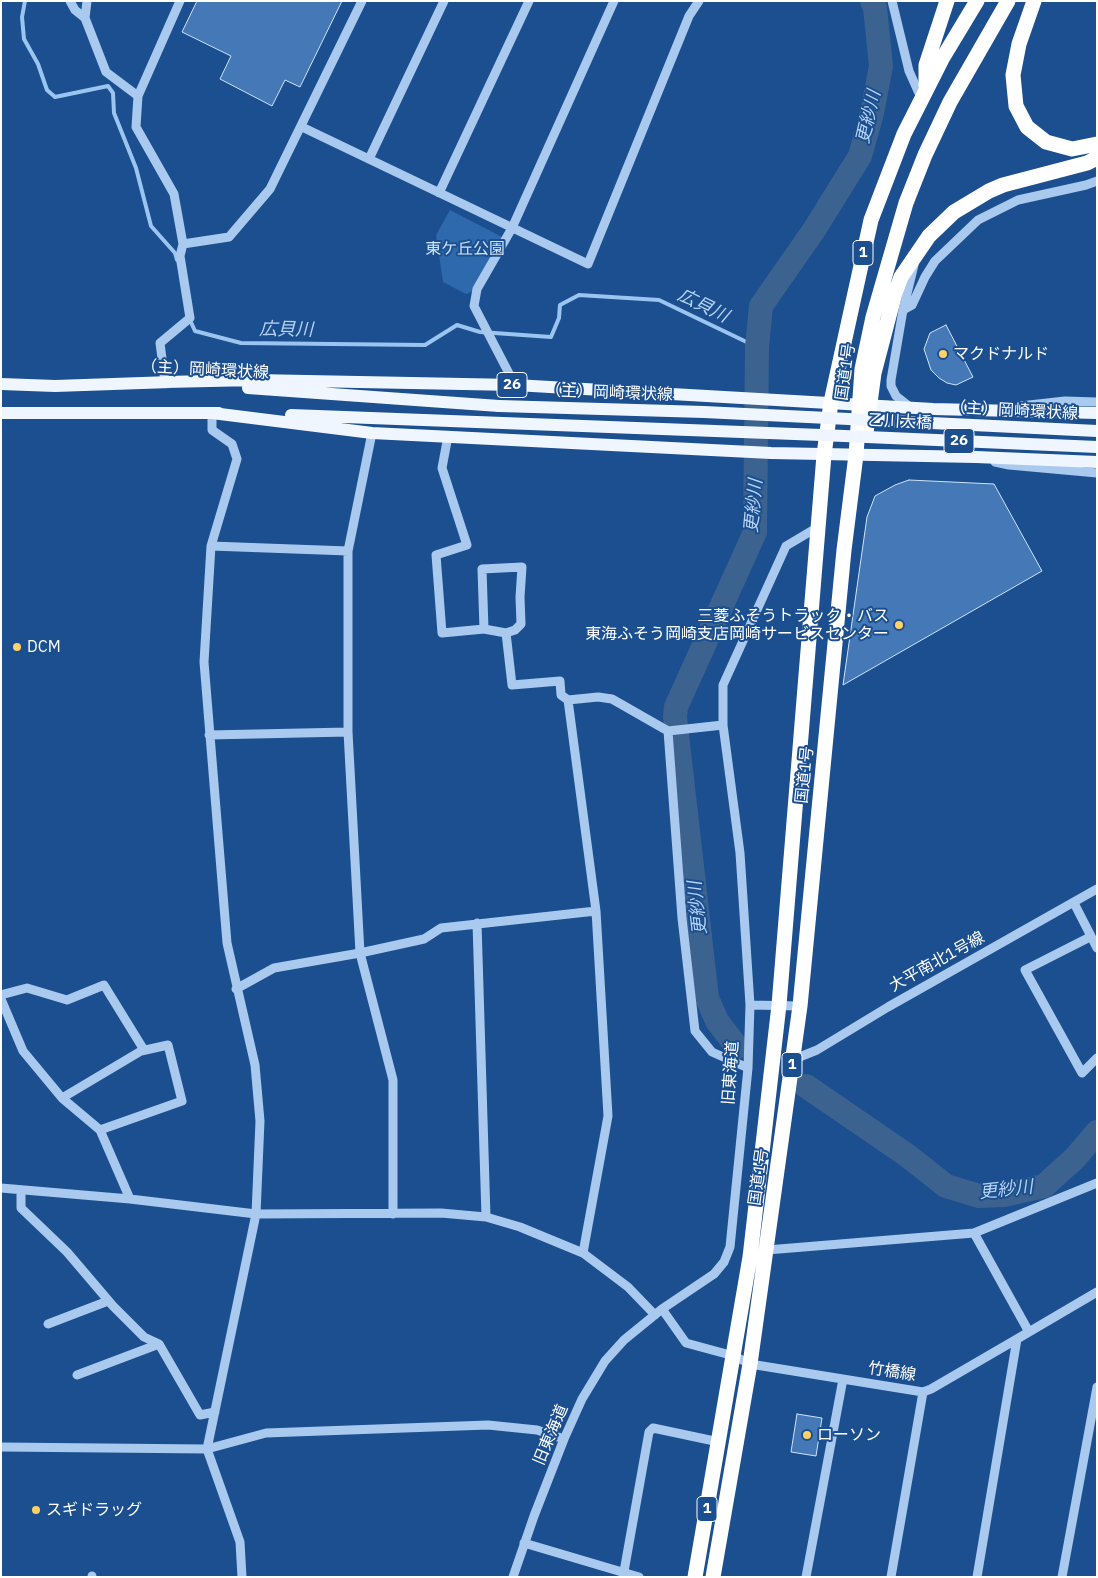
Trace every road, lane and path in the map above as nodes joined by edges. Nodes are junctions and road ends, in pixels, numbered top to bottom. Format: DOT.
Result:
graph roads {
  1 [pos="70,1"];
  2 [pos="87,1"];
  3 [pos="180,1"];
  4 [pos="362,1"];
  5 [pos="444,1"];
  6 [pos="529,1"];
  7 [pos="614,1"];
  8 [pos="699,1"];
  9 [pos="892,1"];
  10 [pos="947,1"];
  11 [pos="977,1"];
  12 [pos="1008,1"];
  13 [pos="1034,1"];
  14 [pos="86,18"];
  15 [pos="924,95"];
  16 [pos="138,96"];
  17 [pos="302,127"];
  18 [pos="1097,144"];
  19 [pos="1097,158"];
  20 [pos="369,159"];
  21 [pos="1097,181"];
  22 [pos="439,193"];
  23 [pos="512,228"];
  24 [pos="183,244"];
  25 [pos="919,250"];
  26 [pos="903,310"];
  27 [pos="165,382"];
  28 [pos="1,384"];
  29 [pos="515,385"];
  30 [pos="830,402"];
  31 [pos="1097,402"];
  32 [pos="864,405"];
  33 [pos="910,408"];
  34 [pos="990,410"];
  35 [pos="1,413"];
  36 [pos="212,413"];
  37 [pos="1097,413"];
  38 [pos="1097,431"];
  39 [pos="372,433"];
  40 [pos="821,435"];
  41 [pos="448,436"];
  42 [pos="1097,447"];
  43 [pos="824,455"];
  44 [pos="860,455"];
  45 [pos="976,457"];
  46 [pos="1097,462"];
  47 [pos="1097,473"];
  48 [pos="818,527"];
  49 [pos="211,546"];
  50 [pos="348,551"];
  51 [pos="484,629"];
  52 [pos="506,633"];
  53 [pos="568,700"];
  54 [pos="723,725"];
  55 [pos="668,730"];
  56 [pos="348,732"];
  57 [pos="209,735"];
  58 [pos="1097,889"];
  59 [pos="1074,903"];
  60 [pos="596,911"];
  61 [pos="477,923"];
  62 [pos="1090,936"];
  63 [pos="1097,948"];
  64 [pos="360,954"];
  65 [pos="236,989"];
  66 [pos="1,995"];
  67 [pos="1,1000"];
  68 [pos="750,1005"];
  69 [pos="779,1005"];
  70 [pos="800,1006"];
  71 [pos="144,1050"];
  72 [pos="1097,1058"];
  73 [pos="792,1060"];
  74 [pos="748,1068"];
  75 [pos="62,1098"];
  76 [pos="100,1130"];
  77 [pos="1097,1183"];
  78 [pos="1,1188"];
  79 [pos="21,1191"];
  80 [pos="130,1199"];
  81 [pos="256,1214"];
  82 [pos="393,1214"];
  83 [pos="486,1218"];
  84 [pos="974,1234"];
  85 [pos="766,1250"];
  86 [pos="583,1253"];
  87 [pos="1097,1292"];
  88 [pos="108,1301"];
  89 [pos="662,1309"];
  90 [pos="655,1316"];
  91 [pos="48,1324"];
  92 [pos="1029,1332"];
  93 [pos="1017,1340"];
  94 [pos="159,1344"];
  95 [pos="734,1356"];
  96 [pos="750,1364"];
  97 [pos="77,1375"];
  98 [pos="843,1379"];
  99 [pos="1097,1386"];
  100 [pos="923,1392"];
  101 [pos="215,1412"];
  102 [pos="564,1439"];
  103 [pos="719,1442"];
  104 [pos="1,1447"];
  105 [pos="208,1449"];
  106 [pos="524,1544"];
  107 [pos="623,1575"];
  108 [pos="242,1577"];
  109 [pos="513,1577"];
  110 [pos="639,1577"];
  111 [pos="695,1577"];
  112 [pos="713,1577"];
  113 [pos="806,1577"];
  114 [pos="891,1577"];
  115 [pos="977,1577"];
  116 [pos="1062,1577"];
  1 -- 14 [label="street"];
  2 -- 14 [label="street"];
  3 -- 16 [label="street"];
  4 -- 17 [label="street"];
  5 -- 20 [label="street"];
  6 -- 22 [label="street"];
  7 -- 23 [label="street"];
  8 -- 23 [label="street"];
  9 -- 15 [label="street"];
  10 -- 15 [label="highway"];
  11 -- 15 [label="highway, 国道1号 / 1"];
  12 -- 32 [label="highway, 国道1号 / 1"];
  13 -- 18 [label="highway"];
  14 -- 16 [label="street"];
  15 -- 30 [label="highway, 国道1号 / 1"];
  16 -- 24 [label="street"];
  17 -- 20 [label="street"];
  17 -- 24 [label="street"];
  19 -- 25 [label="highway"];
  20 -- 22 [label="street"];
  21 -- 26 [label="street"];
  22 -- 23 [label="street"];
  23 -- 29 [label="street"];
  24 -- 27 [label="street"];
  25 -- 26 [label="street"];
  25 -- 32 [label="highway"];
  26 -- 33 [label="street"];
  27 -- 28 [label="main road, （主）岡崎環状線 / 26"];
  27 -- 29 [label="main road, 26"];
  27 -- 38 [label="main road, （主）岡崎環状線 / 26, bridge"];
  29 -- 30 [label="main road, 26"];
  30 -- 32 [label="main road, 26"];
  30 -- 43 [label="highway, 国道1号 / 1"];
  31 -- 34 [label="street"];
  32 -- 33 [label="main road, 26"];
  32 -- 44 [label="highway, 国道1号 / 1"];
  33 -- 34 [label="main road, 26"];
  34 -- 37 [label="main road, 26"];
  35 -- 36 [label="main road, （主）岡崎環状線 / 26"];
  36 -- 39 [label="main road, 26"];
  36 -- 40 [label="main road, （主）岡崎環状線 / 26"];
  36 -- 49 [label="street"];
  39 -- 41 [label="main road, 26"];
  39 -- 50 [label="street"];
  40 -- 42 [label="main road, 乙川大橋 / 26, bridge"];
  41 -- 43 [label="main road, 26"];
  41 -- 51 [label="street"];
  43 -- 44 [label="main road, 26"];
  43 -- 48 [label="highway, 国道1号 / 1"];
  44 -- 45 [label="main road, 26"];
  44 -- 70 [label="highway, 国道1号 / 1"];
  45 -- 46 [label="main road, 26"];
  45 -- 47 [label="street"];
  48 -- 54 [label="street, 旧東海道"];
  48 -- 69 [label="highway, 国道1号 / 1"];
  49 -- 50 [label="street"];
  49 -- 57 [label="street"];
  50 -- 56 [label="street"];
  51 -- 52 [label="street"];
  51 -- 52 [label="street"];
  52 -- 53 [label="street"];
  53 -- 55 [label="street"];
  53 -- 60 [label="street"];
  54 -- 55 [label="street"];
  54 -- 68 [label="street, 旧東海道"];
  55 -- 74 [label="street"];
  56 -- 57 [label="street"];
  56 -- 64 [label="street"];
  57 -- 65 [label="street"];
  58 -- 59 [label="street, 大平南北1号線"];
  59 -- 62 [label="street"];
  59 -- 73 [label="street, 大平南北1号線"];
  60 -- 61 [label="street"];
  60 -- 86 [label="street"];
  61 -- 64 [label="street"];
  61 -- 83 [label="street"];
  62 -- 63 [label="street"];
  62 -- 72 [label="street"];
  64 -- 65 [label="street"];
  64 -- 82 [label="street"];
  65 -- 81 [label="street"];
  66 -- 71 [label="street"];
  67 -- 75 [label="street"];
  68 -- 69 [label="street"];
  68 -- 74 [label="street, 旧東海道"];
  69 -- 70 [label="street"];
  69 -- 95 [label="highway, 国道1号 / 1"];
  70 -- 73 [label="highway, 国道1号 / 1"];
  71 -- 75 [label="street"];
  71 -- 76 [label="street"];
  73 -- 85 [label="highway, 国道1号 / 1"];
  74 -- 89 [label="street, 旧東海道"];
  75 -- 76 [label="street"];
  76 -- 80 [label="street"];
  77 -- 84 [label="street"];
  78 -- 79 [label="street"];
  79 -- 80 [label="street"];
  79 -- 88 [label="street"];
  80 -- 81 [label="street"];
  81 -- 82 [label="street"];
  81 -- 101 [label="street"];
  82 -- 83 [label="street"];
  83 -- 86 [label="street"];
  84 -- 85 [label="street"];
  84 -- 92 [label="street"];
  85 -- 96 [label="highway, 国道1号 / 1"];
  86 -- 90 [label="street"];
  87 -- 92 [label="street"];
  88 -- 91 [label="street"];
  88 -- 94 [label="street"];
  89 -- 90 [label="street, 旧東海道"];
  89 -- 95 [label="street, 竹橋線"];
  90 -- 102 [label="street, 旧東海道"];
  92 -- 93 [label="street, 竹橋線"];
  93 -- 100 [label="street, 竹橋線"];
  93 -- 115 [label="street"];
  94 -- 97 [label="street"];
  94 -- 101 [label="street"];
  95 -- 96 [label="street, 竹橋線"];
  95 -- 103 [label="highway, 国道1号 / 1"];
  96 -- 98 [label="street, 竹橋線"];
  96 -- 112 [label="highway, 国道1号 / 1"];
  98 -- 100 [label="street, 竹橋線"];
  98 -- 113 [label="street"];
  99 -- 116 [label="street"];
  100 -- 114 [label="street"];
  101 -- 105 [label="street"];
  102 -- 105 [label="street"];
  102 -- 106 [label="street, 旧東海道"];
  103 -- 107 [label="street"];
  103 -- 111 [label="highway, 国道1号 / 1"];
  104 -- 105 [label="street"];
  105 -- 108 [label="street"];
  106 -- 107 [label="street"];
  106 -- 109 [label="street, 旧東海道"];
  107 -- 110 [label="street"];
}
